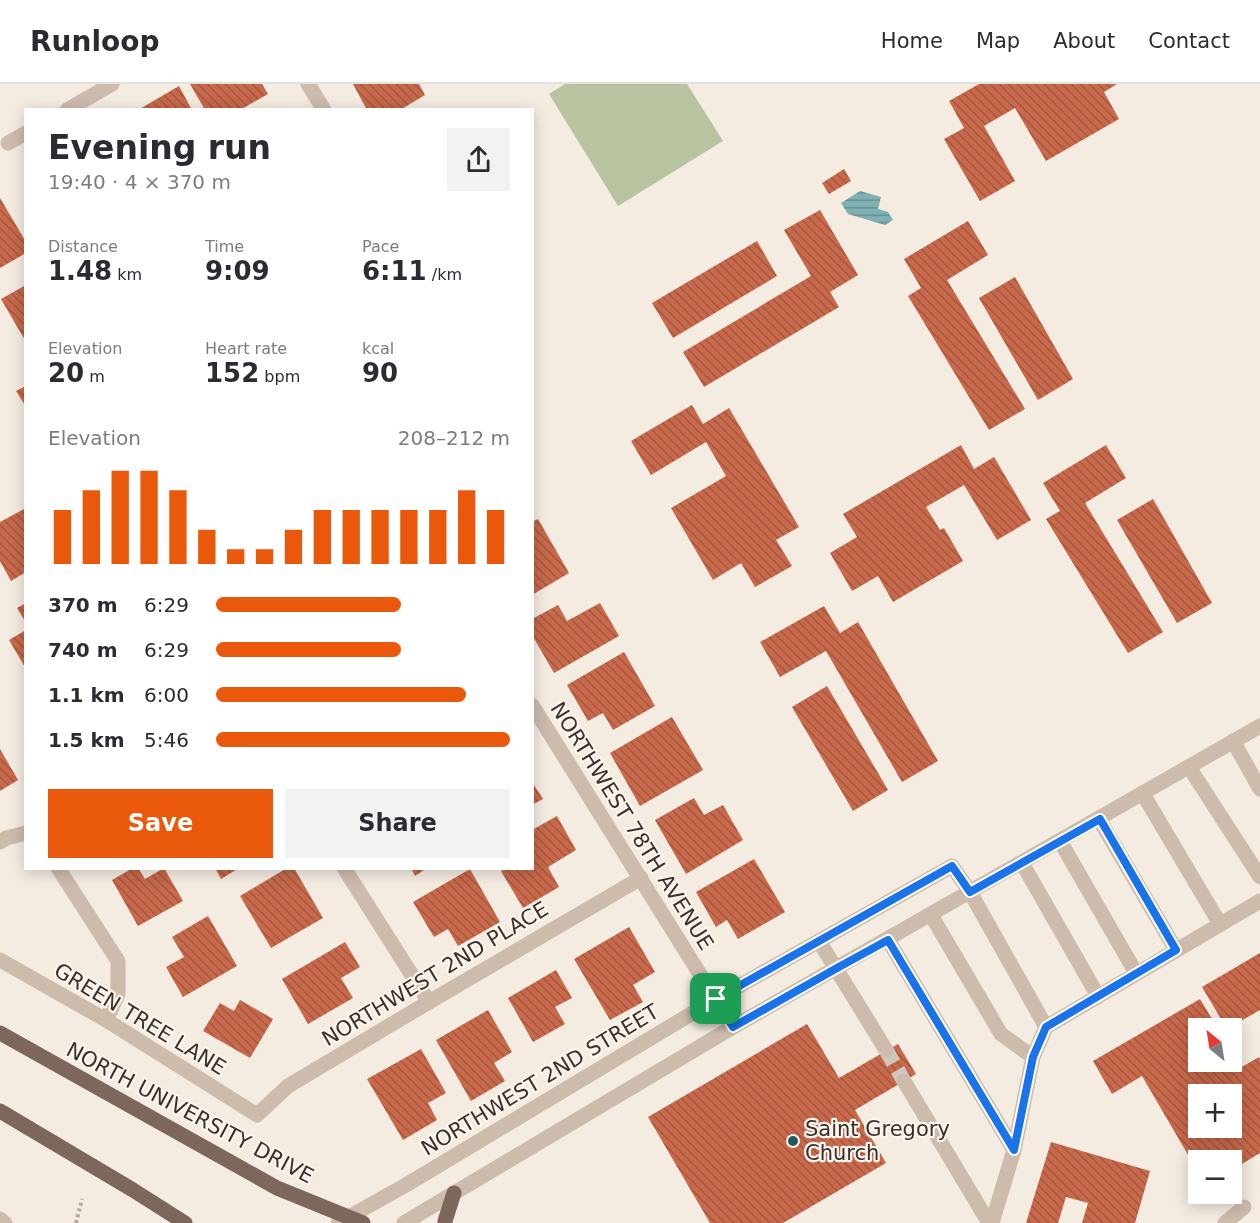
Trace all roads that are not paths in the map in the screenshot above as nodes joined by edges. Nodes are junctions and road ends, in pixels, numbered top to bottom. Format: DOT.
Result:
graph roads {
  1 [pos="112,84"];
  2 [pos="308,84"];
  3 [pos="70,108"];
  4 [pos="323,108"];
  5 [pos="24,134"];
  6 [pos="8,143"];
  7 [pos="534,708"];
  8 [pos="1260,726"];
  9 [pos="1233,741"];
  10 [pos="1189,767"];
  11 [pos="1260,789"];
  12 [pos="1143,794"];
  13 [pos="1100,819"];
  14 [pos="24,834"];
  15 [pos="1060,841"];
  16 [pos="0,842"];
  17 [pos="1022,863"];
  18 [pos="59,870"];
  19 [pos="345,870"];
  20 [pos="1260,877"];
  21 [pos="641,878"];
  22 [pos="970,892"];
  23 [pos="1260,901"];
  24 [pos="931,915"];
  25 [pos="1220,924"];
  26 [pos="888,940"];
  27 [pos="819,941"];
  28 [pos="1176,950"];
  29 [pos="0,960"];
  30 [pos="837,968"];
  31 [pos="1136,973"];
  32 [pos="1098,996"];
  33 [pos="716,999"];
  34 [pos="429,1002"];
  35 [pos="106,1020"];
  36 [pos="733,1027"];
  37 [pos="1046,1027"];
  38 [pos="0,1033"];
  39 [pos="886,1050"];
  40 [pos="1033,1057"];
  41 [pos="904,1081"];
  42 [pos="0,1111"];
  43 [pos="257,1115"];
  44 [pos="1014,1150"];
  45 [pos="454,1193"];
  46 [pos="1244,1207"];
  47 [pos="0,1219"];
  48 [pos="343,1220"];
  49 [pos="5,1223"];
  50 [pos="185,1223"];
  51 [pos="363,1223"];
  52 [pos="404,1223"];
  53 [pos="445,1223"];
  54 [pos="991,1223"];
  55 [pos="1225,1223"];
  1 -- 3 [label="street"];
  2 -- 4 [label="street"];
  5 -- 6 [label="street"];
  7 -- 21 [label="street, NORTHWEST 78TH AVENUE"];
  8 -- 9 [label="street"];
  9 -- 10 [label="street"];
  9 -- 11 [label="street"];
  10 -- 12 [label="street"];
  10 -- 20 [label="street"];
  12 -- 13 [label="street"];
  12 -- 25 [label="street"];
  13 -- 15 [label="street"];
  13 -- 28 [label="street"];
  14 -- 16 [label="street"];
  15 -- 17 [label="street"];
  15 -- 31 [label="street"];
  17 -- 22 [label="street"];
  17 -- 32 [label="street"];
  18 -- 35 [label="street"];
  19 -- 34 [label="street"];
  21 -- 33 [label="street, NORTHWEST 78TH AVENUE"];
  21 -- 34 [label="street, NORTHWEST 2ND PLACE"];
  22 -- 24 [label="street"];
  22 -- 27 [label="street, NORTHWEST 2ND STREET"];
  22 -- 37 [label="street"];
  23 -- 25 [label="street"];
  24 -- 26 [label="street"];
  24 -- 40 [label="street"];
  25 -- 28 [label="street"];
  26 -- 30 [label="street"];
  26 -- 44 [label="street"];
  27 -- 30 [label="street"];
  27 -- 33 [label="street, NORTHWEST 2ND STREET"];
  28 -- 31 [label="street"];
  29 -- 35 [label="street, GREEN TREE LANE"];
  30 -- 36 [label="street"];
  30 -- 39 [label="street"];
  31 -- 32 [label="street"];
  32 -- 37 [label="street"];
  33 -- 36 [label="street, NORTHWEST 78TH AVENUE"];
  33 -- 48 [label="street, NORTHWEST 2ND STREET"];
  34 -- 43 [label="street, NORTHWEST 2ND PLACE"];
  35 -- 43 [label="street, GREEN TREE LANE"];
  36 -- 45 [label="street"];
  37 -- 40 [label="street"];
  38 -- 48 [label="main road, NORTH UNIVERSITY DRIVE"];
  40 -- 44 [label="street"];
  41 -- 54 [label="street"];
  42 -- 50 [label="main road"];
  44 -- 54 [label="street"];
  45 -- 52 [label="street"];
  45 -- 53 [label="main road"];
  46 -- 55 [label="street"];
  47 -- 49 [label="street"];
  48 -- 51 [label="main road, NORTH UNIVERSITY DRIVE"];
}
